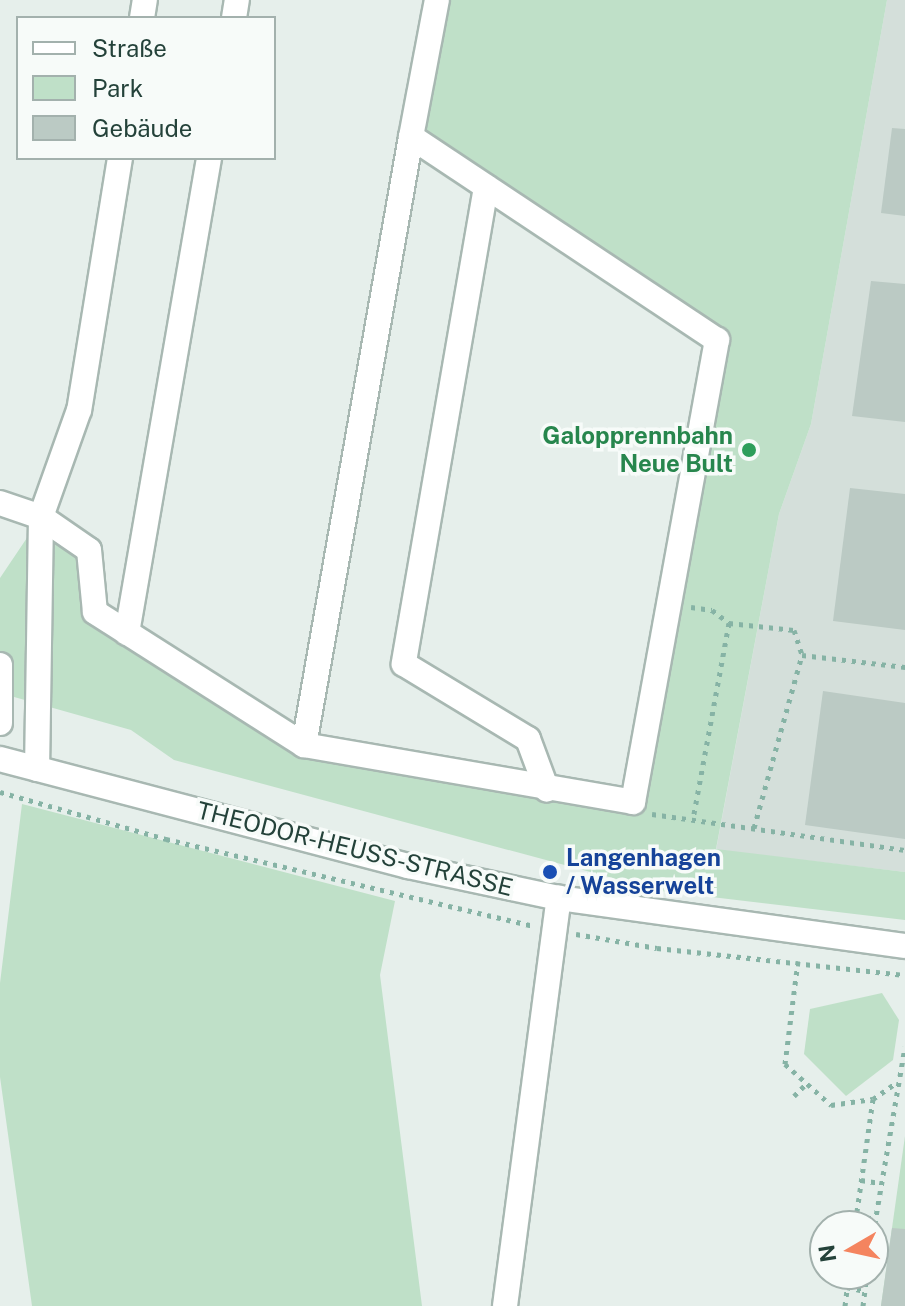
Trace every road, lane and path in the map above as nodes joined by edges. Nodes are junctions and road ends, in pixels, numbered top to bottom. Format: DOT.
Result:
graph roads {
  1 [pos="437,0"];
  2 [pos="411,137"];
  3 [pos="120,160"];
  4 [pos="209,160"];
  5 [pos="486,187"];
  6 [pos="0,503"];
  7 [pos="41,517"];
  8 [pos="669,605"];
  9 [pos="729,623"];
  10 [pos="127,633"];
  11 [pos="802,655"];
  12 [pos="0,665"];
  13 [pos="905,667"];
  14 [pos="0,723"];
  15 [pos="304,745"];
  16 [pos="0,759"];
  17 [pos="37,769"];
  18 [pos="547,790"];
  19 [pos="633,802"];
  20 [pos="693,820"];
  21 [pos="754,828"];
  22 [pos="905,850"];
  23 [pos="559,898"];
  24 [pos="905,946"];
  25 [pos="798,961"];
  26 [pos="905,1047"];
  27 [pos="898,1082"];
  28 [pos="807,1083"];
  29 [pos="794,1096"];
  30 [pos="873,1099"];
  31 [pos="861,1180"];
  32 [pos="880,1183"];
  33 [pos="858,1210"];
  34 [pos="876,1210"];
  35 [pos="860,1290"];
  36 [pos="865,1291"];
  37 [pos="505,1306"];
  38 [pos="863,1306"];
  1 -- 2 [label="street"];
  2 -- 5 [label="street"];
  2 -- 15 [label="street"];
  3 -- 7 [label="street"];
  4 -- 10 [label="street"];
  5 -- 8 [label="street"];
  5 -- 18 [label="street"];
  6 -- 7 [label="street"];
  7 -- 10 [label="street"];
  7 -- 17 [label="street"];
  8 -- 9 [label="path"];
  8 -- 19 [label="street"];
  9 -- 11 [label="path"];
  9 -- 20 [label="path"];
  10 -- 15 [label="street"];
  11 -- 13 [label="path"];
  11 -- 21 [label="path"];
  12 -- 14 [label="street"];
  15 -- 18 [label="street"];
  16 -- 17 [label="street, THEODOR-HEUSS-STRASSE"];
  17 -- 23 [label="street, THEODOR-HEUSS-STRASSE"];
  18 -- 19 [label="street"];
  19 -- 20 [label="path"];
  20 -- 21 [label="path"];
  21 -- 22 [label="path"];
  23 -- 24 [label="street, THEODOR-HEUSS-STRASSE"];
  23 -- 37 [label="street"];
  25 -- 28 [label="path"];
  26 -- 27 [label="path"];
  27 -- 30 [label="path"];
  27 -- 32 [label="path"];
  28 -- 29 [label="path"];
  28 -- 30 [label="path"];
  30 -- 31 [label="path"];
  31 -- 32 [label="path"];
  31 -- 33 [label="path"];
  32 -- 34 [label="path"];
  35 -- 36 [label="path"];
  36 -- 38 [label="path"];
}
